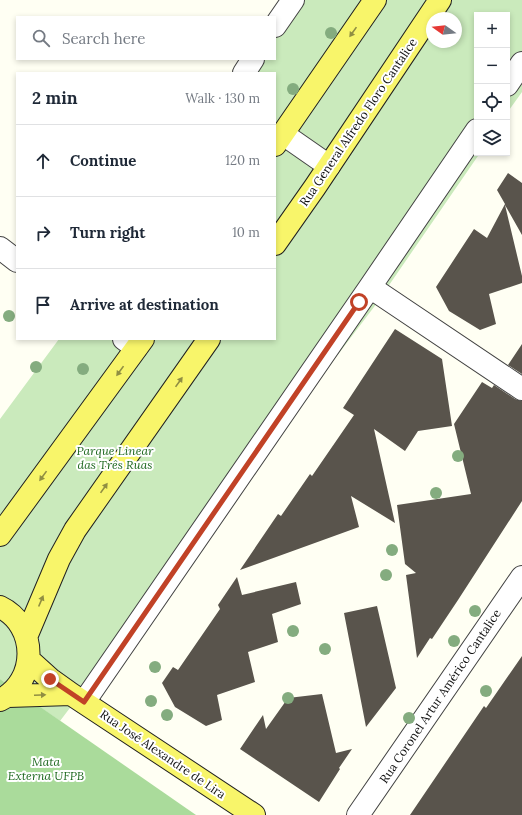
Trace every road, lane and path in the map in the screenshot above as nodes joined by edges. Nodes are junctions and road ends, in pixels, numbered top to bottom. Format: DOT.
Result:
graph roads {
  1 [pos="293,0"];
  2 [pos="375,0"];
  3 [pos="440,0"];
  4 [pos="276,25"];
  5 [pos="252,60"];
  6 [pos="522,63"];
  7 [pos="245,72"];
  8 [pos="508,84"];
  9 [pos="474,134"];
  10 [pos="279,140"];
  11 [pos="329,166"];
  12 [pos="276,243"];
  13 [pos="0,248"];
  14 [pos="16,260"];
  15 [pos="370,287"];
  16 [pos="208,340"];
  17 [pos="134,342"];
  18 [pos="522,389"];
  19 [pos="0,535"];
  20 [pos="522,577"];
  21 [pos="0,607"];
  22 [pos="26,637"];
  23 [pos="29,660"];
  24 [pos="4,698"];
  25 [pos="77,698"];
  26 [pos="254,815"];
  27 [pos="358,815"];
  1 -- 4 [label="street"];
  2 -- 10 [label="main road, one-way"];
  3 -- 11 [label="main road, Rua General Alfredo Floro Cantalice"];
  5 -- 7 [label="street"];
  6 -- 8 [label="street"];
  9 -- 15 [label="street"];
  10 -- 11 [label="street"];
  11 -- 12 [label="main road, Rua General Alfredo Floro Cantalice"];
  13 -- 14 [label="street"];
  15 -- 18 [label="street"];
  15 -- 25 [label="street"];
  22 -- 16 [label="main road, one-way"];
  17 -- 19 [label="main road, one-way"];
  20 -- 27 [label="street, Rua Coronel Artur Américo Cantalice"];
  21 -- 22 [label="main road"];
  22 -- 23 [label="main road"];
  23 -- 24 [label="main road"];
  23 -- 25 [label="main road, Rua José Alexandre de Lira"];
  24 -- 25 [label="main road, one-way"];
  25 -- 26 [label="main road, Rua José Alexandre de Lira"];
}
